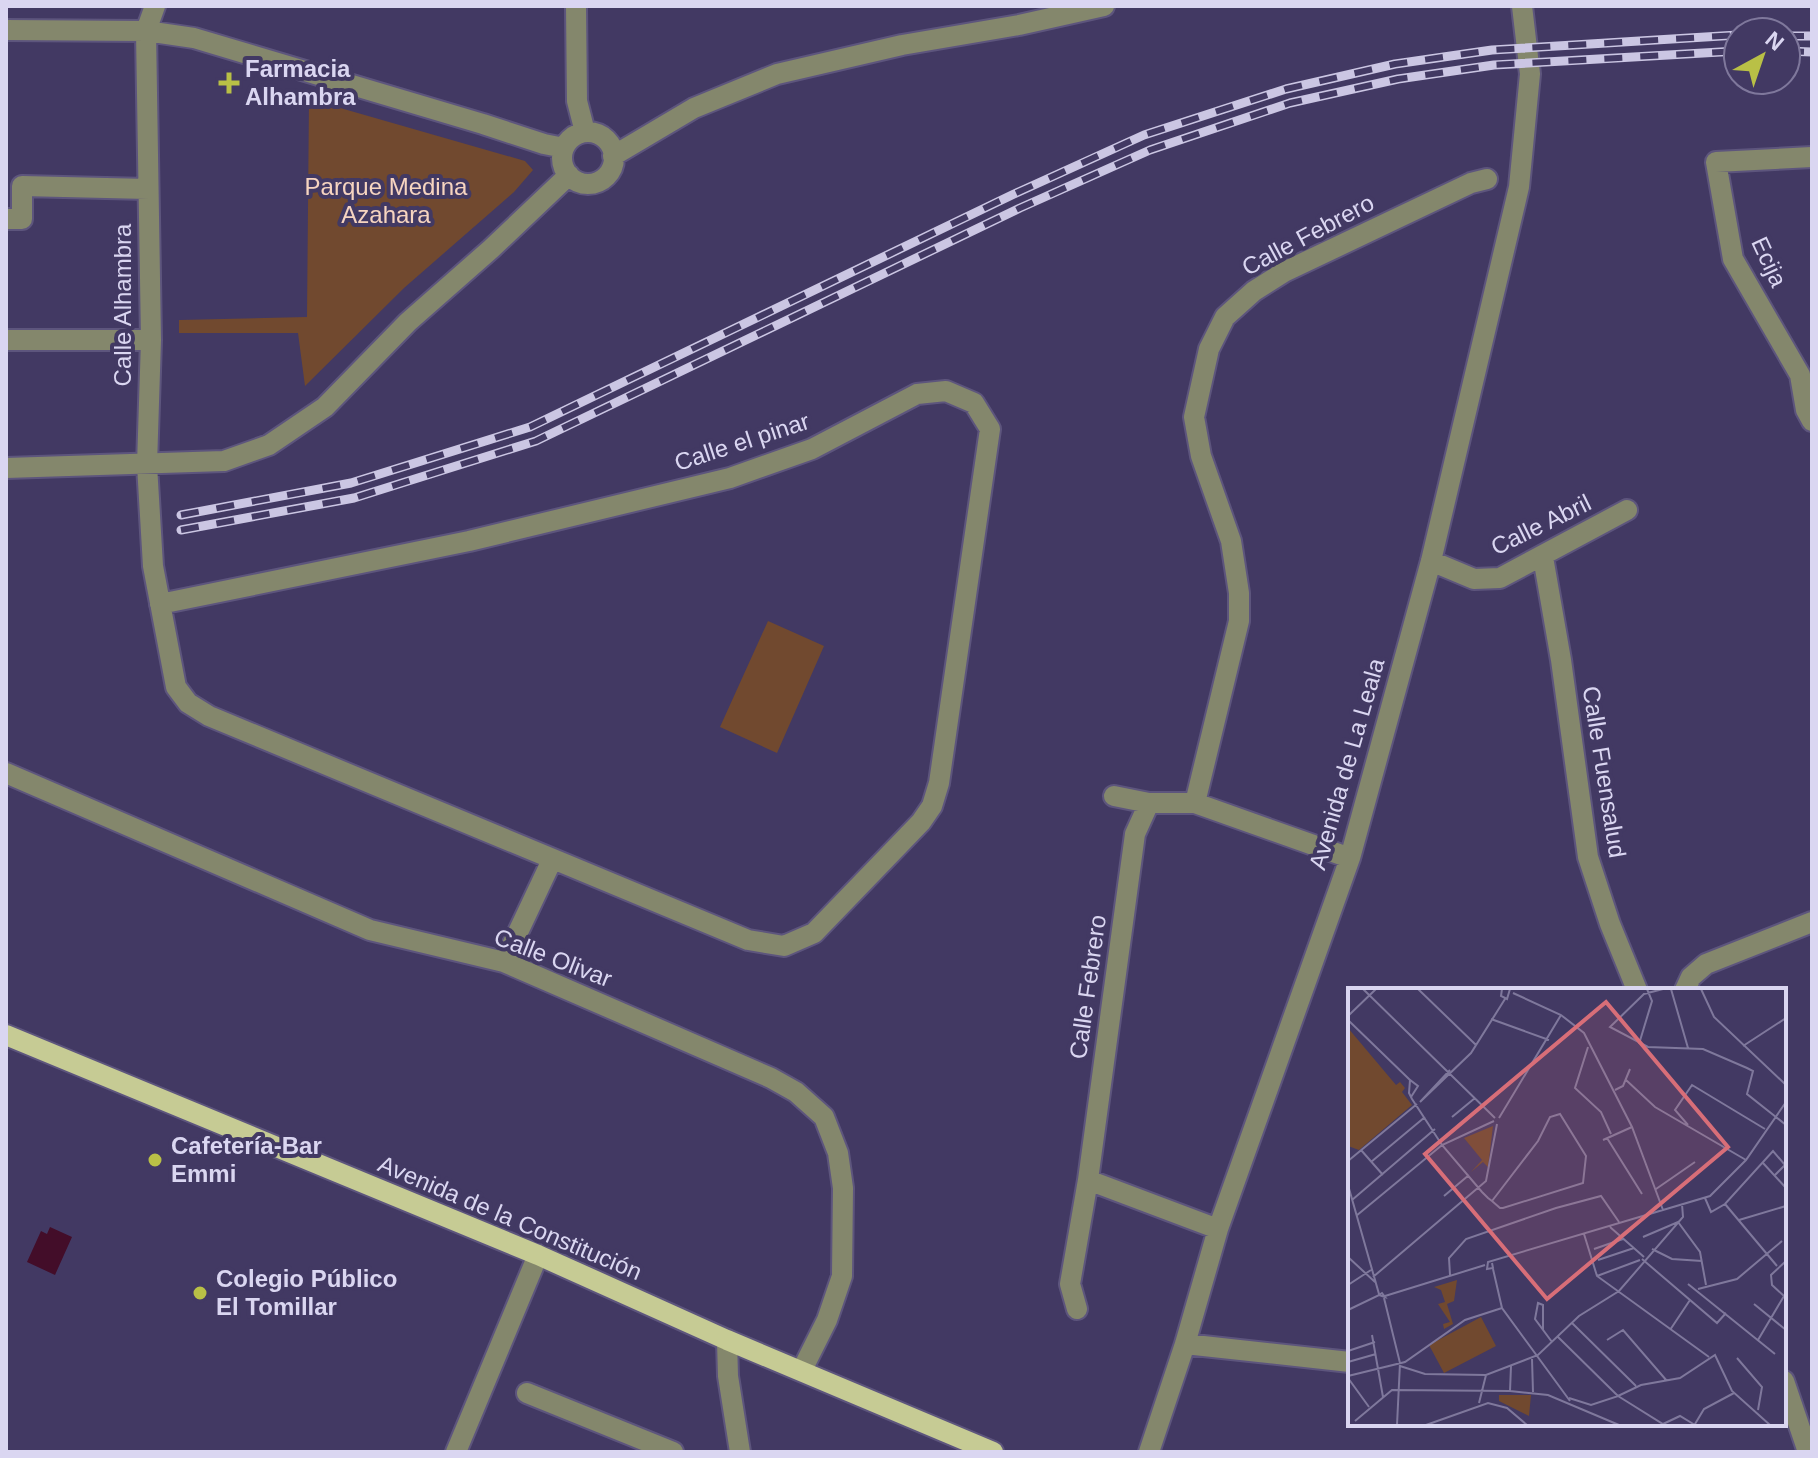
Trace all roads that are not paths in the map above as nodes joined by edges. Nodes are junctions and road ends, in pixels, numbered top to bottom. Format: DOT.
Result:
graph roads {
  1 [pos="155,6"];
  2 [pos="576,6"];
  3 [pos="1104,6"];
  4 [pos="1522,6"];
  5 [pos="6,30"];
  6 [pos="146,31"];
  7 [pos="585,132"];
  8 [pos="564,148"];
  9 [pos="613,156"];
  10 [pos="1812,157"];
  11 [pos="569,175"];
  12 [pos="1487,179"];
  13 [pos="148,189"];
  14 [pos="6,219"];
  15 [pos="6,340"];
  16 [pos="151,340"];
  17 [pos="1810,412"];
  18 [pos="147,465"];
  19 [pos="6,468"];
  20 [pos="1627,510"];
  21 [pos="1543,557"];
  22 [pos="1431,561"];
  23 [pos="160,604"];
  24 [pos="6,773"];
  25 [pos="1114,796"];
  26 [pos="1149,803"];
  27 [pos="1195,803"];
  28 [pos="1350,858"];
  29 [pos="552,860"];
  30 [pos="1812,922"];
  31 [pos="504,962"];
  32 [pos="1636,988"];
  33 [pos="1686,988"];
  34 [pos="6,1035"];
  35 [pos="1088,1180"];
  36 [pos="1218,1229"];
  37 [pos="538,1255"];
  38 [pos="1077,1309"];
  39 [pos="727,1340"];
  40 [pos="1185,1344"];
  41 [pos="1348,1362"];
  42 [pos="802,1370"];
  43 [pos="1786,1387"];
  44 [pos="527,1393"];
  45 [pos="456,1452"];
  46 [pos="673,1452"];
  47 [pos="740,1452"];
  48 [pos="993,1452"];
  49 [pos="1149,1452"];
  50 [pos="1808,1452"];
  1 -- 6 [label="street, Calle Alhambra"];
  2 -- 7 [label="street"];
  3 -- 9 [label="street"];
  4 -- 22 [label="street, Avenida de La Leala"];
  5 -- 6 [label="street"];
  6 -- 8 [label="street"];
  6 -- 13 [label="street, Calle Alhambra"];
  7 -- 8 [label="street"];
  7 -- 9 [label="street"];
  8 -- 11 [label="street"];
  9 -- 11 [label="street"];
  10 -- 17 [label="street, Ecija"];
  11 -- 18 [label="street"];
  12 -- 27 [label="street, Calle Febrero"];
  13 -- 14 [label="street"];
  13 -- 16 [label="street, Calle Alhambra"];
  15 -- 16 [label="street"];
  16 -- 18 [label="street, Calle Alhambra"];
  18 -- 19 [label="street"];
  18 -- 23 [label="street, Calle Alhambra"];
  20 -- 21 [label="street, Calle Abril"];
  21 -- 22 [label="street, Calle Abril"];
  21 -- 32 [label="street, Calle Fuensalud"];
  22 -- 28 [label="street, Avenida de La Leala"];
  23 -- 29 [label="street, Calle el pinar"];
  23 -- 29 [label="street, Calle el pinar"];
  24 -- 31 [label="street, Calle Olivar"];
  25 -- 26 [label="street"];
  26 -- 27 [label="street"];
  26 -- 35 [label="street, Calle Febrero"];
  27 -- 28 [label="street"];
  28 -- 36 [label="street, Avenida de La Leala"];
  29 -- 31 [label="street"];
  30 -- 33 [label="street"];
  31 -- 42 [label="street, Calle Olivar"];
  34 -- 37 [label="main road, Avenida de la Constitución"];
  35 -- 36 [label="street"];
  35 -- 38 [label="street, Calle Febrero"];
  36 -- 40 [label="street, Avenida de La Leala"];
  37 -- 39 [label="main road, Avenida de la Constitución"];
  37 -- 45 [label="street"];
  39 -- 42 [label="main road, Avenida de la Constitución"];
  39 -- 47 [label="street"];
  40 -- 41 [label="street"];
  40 -- 49 [label="street, Avenida de La Leala"];
  42 -- 48 [label="main road, Avenida de la Constitución"];
  43 -- 50 [label="street"];
  44 -- 46 [label="street"];
}
